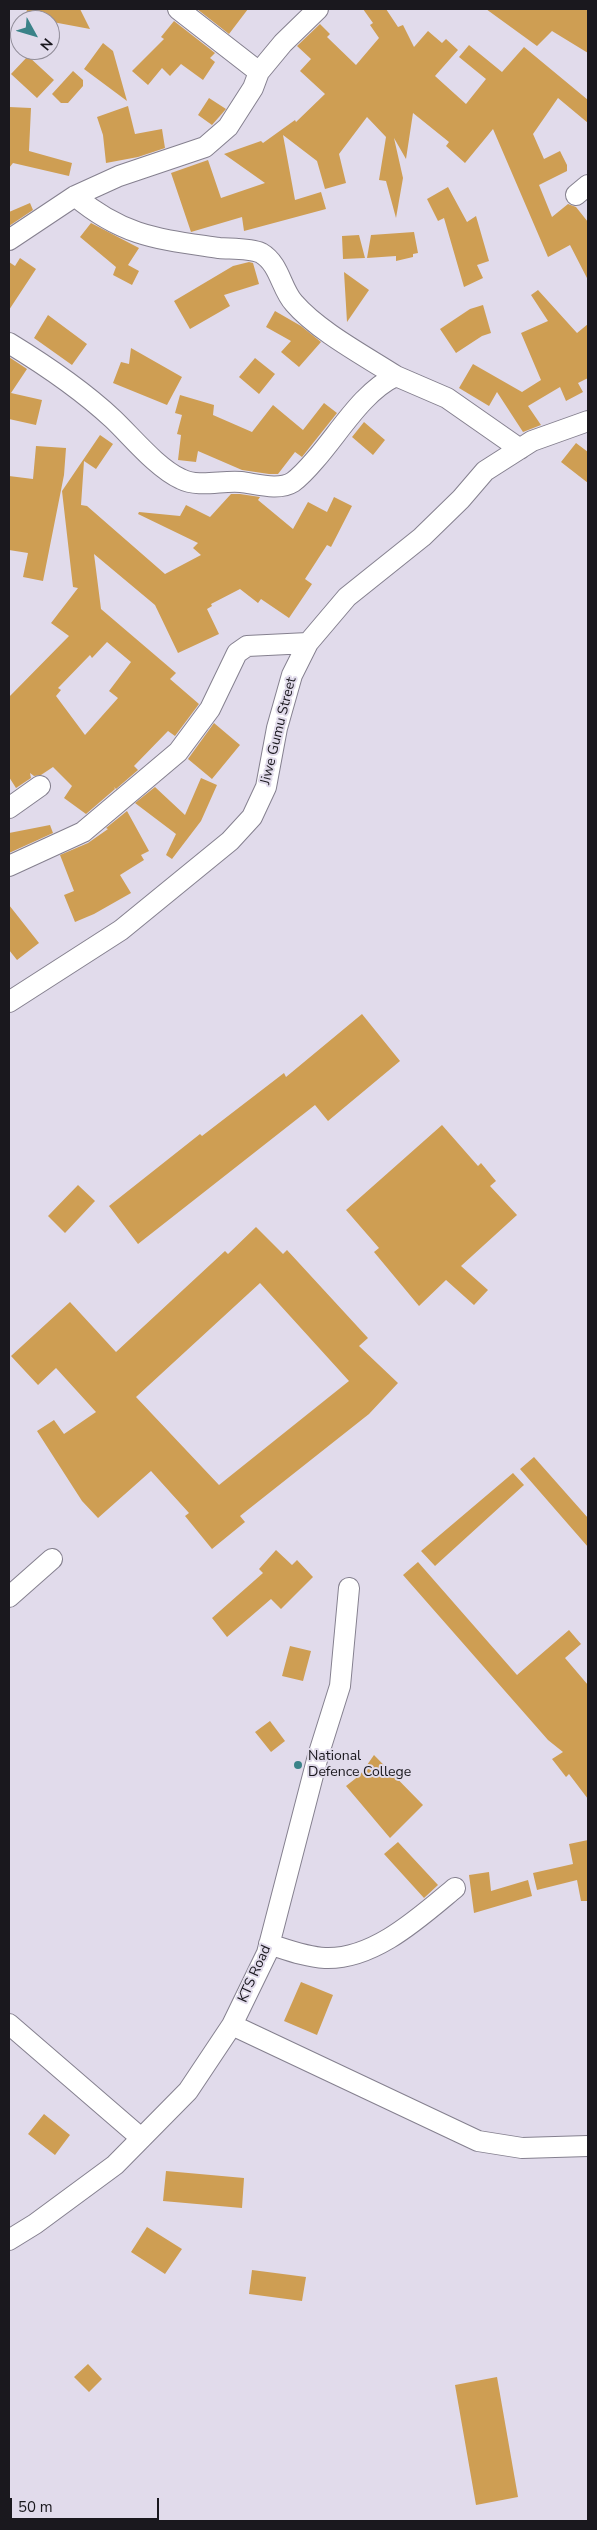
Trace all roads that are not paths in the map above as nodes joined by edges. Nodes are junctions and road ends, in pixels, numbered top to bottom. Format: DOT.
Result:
graph roads {
  1 [pos="178,9"];
  2 [pos="318,9"];
  3 [pos="259,72"];
  4 [pos="75,196"];
  5 [pos="9,240"];
  6 [pos="9,343"];
  7 [pos="396,376"];
  8 [pos="588,421"];
  9 [pos="520,449"];
  10 [pos="308,643"];
  11 [pos="40,786"];
  12 [pos="9,808"];
  13 [pos="9,866"];
  14 [pos="9,1002"];
  15 [pos="52,1559"];
  16 [pos="349,1588"];
  17 [pos="9,1597"];
  18 [pos="455,1888"];
  19 [pos="269,1944"];
  20 [pos="9,2024"];
  21 [pos="232,2025"];
  22 [pos="141,2138"];
  23 [pos="588,2146"];
  24 [pos="9,2240"];
  1 -- 3 [label="street"];
  2 -- 3 [label="street"];
  3 -- 4 [label="street"];
  4 -- 5 [label="street"];
  4 -- 7 [label="street"];
  6 -- 7 [label="street"];
  7 -- 9 [label="street"];
  8 -- 9 [label="street, Jiwe Gumu Street"];
  9 -- 10 [label="street, Jiwe Gumu Street"];
  10 -- 13 [label="street"];
  10 -- 14 [label="street, Jiwe Gumu Street"];
  11 -- 12 [label="street"];
  15 -- 17 [label="street"];
  16 -- 19 [label="street, KTS Road"];
  18 -- 19 [label="street"];
  19 -- 21 [label="street, KTS Road"];
  20 -- 22 [label="street"];
  21 -- 22 [label="street, KTS Road"];
  21 -- 23 [label="street"];
  22 -- 24 [label="street, KTS Road"];
}
